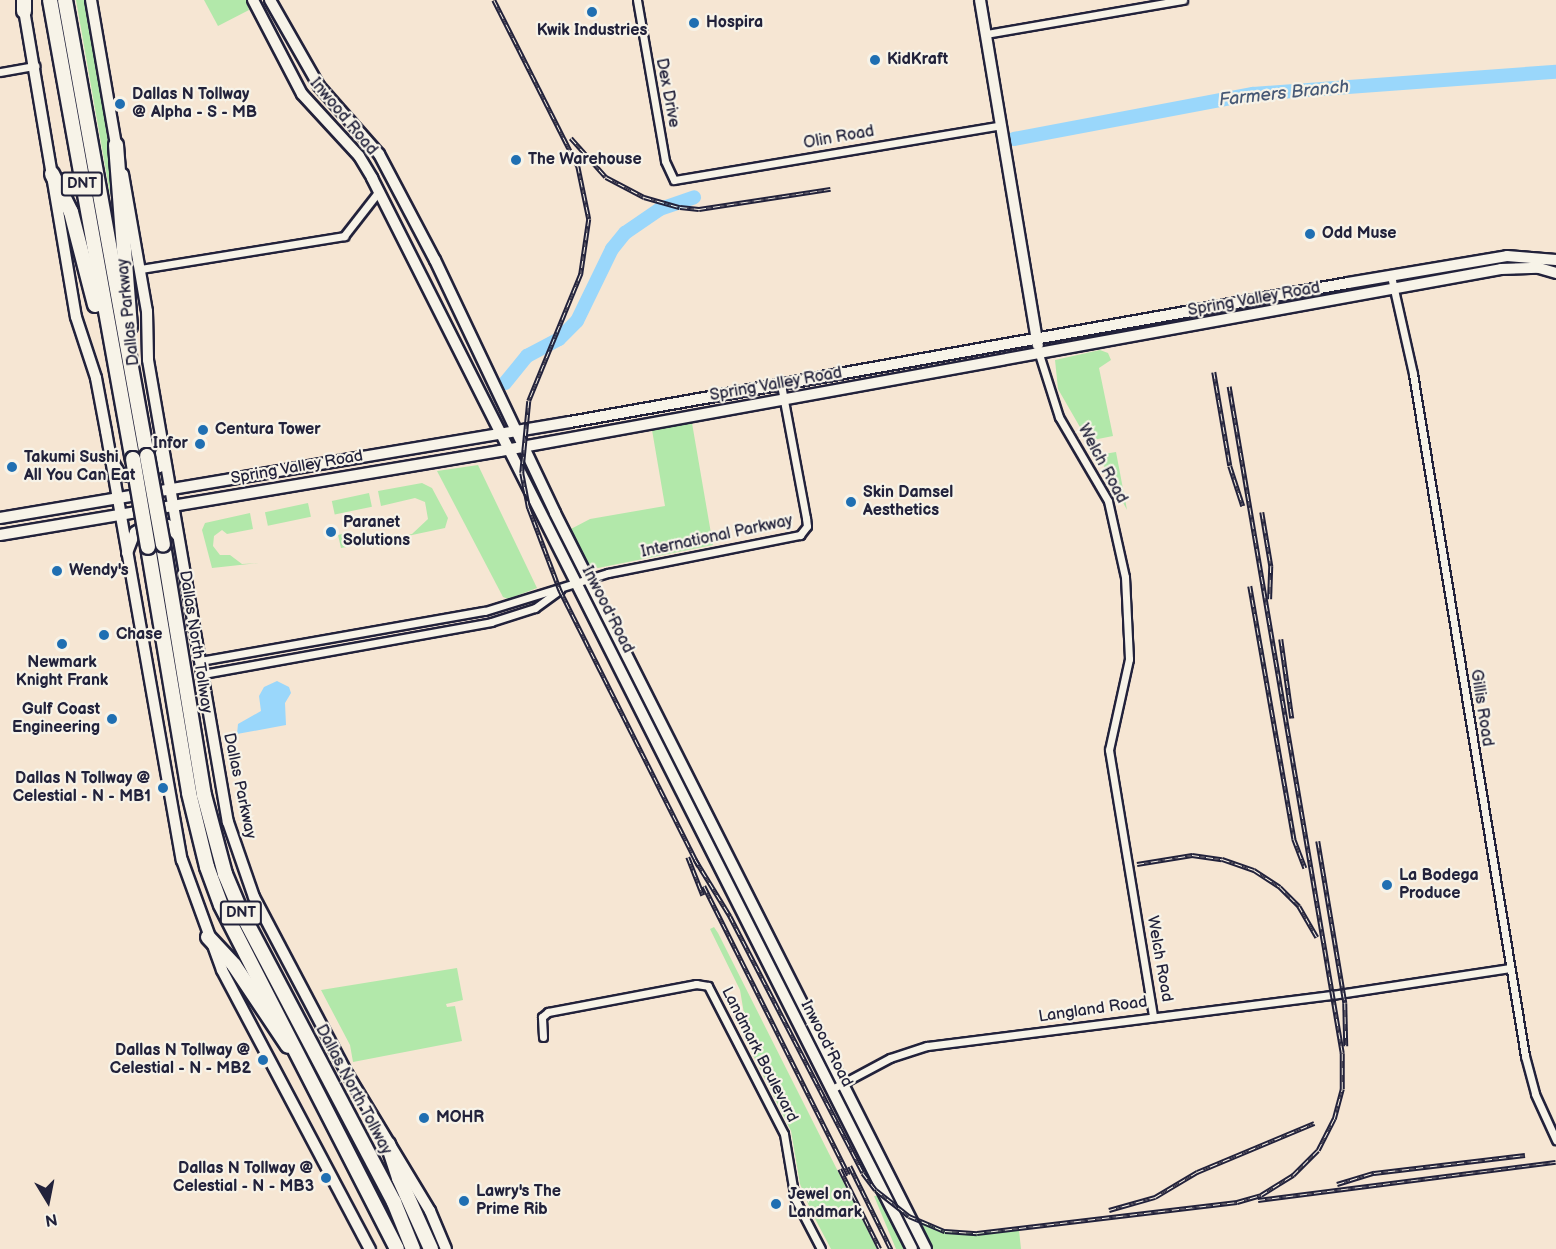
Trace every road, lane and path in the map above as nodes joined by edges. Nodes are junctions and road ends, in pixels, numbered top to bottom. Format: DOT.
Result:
graph roads {
  1 [pos="50,0"];
  2 [pos="65,0"];
  3 [pos="92,0"];
  4 [pos="252,0"];
  5 [pos="637,0"];
  6 [pos="980,0"];
  7 [pos="1183,0"];
  8 [pos="1149,3"];
  9 [pos="23,4"];
  10 [pos="272,4"];
  11 [pos="260,15"];
  12 [pos="986,34"];
  13 [pos="35,66"];
  14 [pos="0,72"];
  15 [pos="1001,124"];
  16 [pos="116,145"];
  17 [pos="52,174"];
  18 [pos="681,181"];
  19 [pos="393,182"];
  20 [pos="379,191"];
  21 [pos="1556,260"];
  22 [pos="141,269"];
  23 [pos="1556,273"];
  24 [pos="1391,276"];
  25 [pos="1394,290"];
  26 [pos="1263,298"];
  27 [pos="455,299"];
  28 [pos="437,307"];
  29 [pos="1265,313"];
  30 [pos="1036,339"];
  31 [pos="1039,354"];
  32 [pos="131,364"];
  33 [pos="114,367"];
  34 [pos="781,384"];
  35 [pos="783,398"];
  36 [pos="684,401"];
  37 [pos="687,416"];
  38 [pos="517,431"];
  39 [pos="503,433"];
  40 [pos="162,441"];
  41 [pos="446,443"];
  42 [pos="523,447"];
  43 [pos="415,448"];
  44 [pos="510,449"];
  45 [pos="109,450"];
  46 [pos="429,461"];
  47 [pos="374,470"];
  48 [pos="171,488"];
  49 [pos="117,498"];
  50 [pos="174,506"];
  51 [pos="120,516"];
  52 [pos="3,517"];
  53 [pos="12,534"];
  54 [pos="0,536"];
  55 [pos="179,538"];
  56 [pos="127,553"];
  57 [pos="590,579"];
  58 [pos="577,584"];
  59 [pos="560,590"];
  60 [pos="200,661"];
  61 [pos="203,674"];
  62 [pos="673,744"];
  63 [pos="661,750"];
  64 [pos="208,937"];
  65 [pos="771,939"];
  66 [pos="759,945"];
  67 [pos="1510,968"];
  68 [pos="1153,1016"];
  69 [pos="543,1037"];
  70 [pos="313,1080"];
  71 [pos="842,1083"];
  72 [pos="831,1089"];
  73 [pos="1556,1140"];
  74 [pos="388,1144"];
  75 [pos="370,1249"];
  76 [pos="397,1249"];
  77 [pos="413,1249"];
  78 [pos="431,1249"];
  79 [pos="446,1249"];
  80 [pos="821,1249"];
  81 [pos="912,1249"];
  82 [pos="926,1249"];
  1 -- 33 [label="highway, Dallas North Tollway / DNT"];
  2 -- 32 [label="highway, Dallas North Tollway / DNT"];
  3 -- 16 [label="main road, Dallas Parkway"];
  4 -- 11 [label="main road, Inwood Road"];
  5 -- 18 [label="street, Dex Drive"];
  6 -- 12 [label="main road, Welch Road"];
  7 -- 8 [label="street"];
  8 -- 12 [label="street"];
  9 -- 13 [label="main road"];
  10 -- 11 [label="main road"];
  10 -- 19 [label="main road, Inwood Road"];
  11 -- 20 [label="main road, Inwood Road"];
  12 -- 15 [label="main road, Welch Road"];
  13 -- 14 [label="street"];
  13 -- 17 [label="main road"];
  15 -- 18 [label="street, Olin Road"];
  15 -- 30 [label="main road, Welch Road"];
  16 -- 22 [label="main road, Dallas Parkway"];
  16 -- 32 [label="highway"];
  17 -- 33 [label="highway"];
  17 -- 45 [label="main road"];
  19 -- 20 [label="main road"];
  19 -- 27 [label="main road, Inwood Road"];
  20 -- 22 [label="street"];
  20 -- 28 [label="main road, Inwood Road"];
  21 -- 24 [label="main road, Spring Valley Road"];
  22 -- 40 [label="main road, Dallas Parkway"];
  23 -- 25 [label="main road, Spring Valley Road"];
  24 -- 25 [label="street, Gillis Road"];
  24 -- 26 [label="main road, Spring Valley Road"];
  25 -- 29 [label="main road, Spring Valley Road"];
  25 -- 67 [label="street, Gillis Road"];
  26 -- 29 [label="main road"];
  26 -- 30 [label="main road, Spring Valley Road"];
  27 -- 28 [label="main road"];
  27 -- 38 [label="main road, Inwood Road"];
  28 -- 39 [label="main road, Inwood Road"];
  29 -- 31 [label="main road, Spring Valley Road"];
  30 -- 31 [label="main road, Welch Road"];
  30 -- 34 [label="main road, Spring Valley Road"];
  31 -- 35 [label="main road, Spring Valley Road"];
  31 -- 68 [label="street, Welch Road"];
  32 -- 77 [label="highway, Dallas North Tollway / DNT, bridge"];
  33 -- 70 [label="highway, Dallas North Tollway / DNT, bridge"];
  34 -- 35 [label="street, International Parkway"];
  34 -- 36 [label="main road, Spring Valley Road"];
  35 -- 37 [label="main road, Spring Valley Road"];
  35 -- 57 [label="street, International Parkway"];
  36 -- 37 [label="main road"];
  36 -- 38 [label="main road, Spring Valley Road"];
  37 -- 42 [label="main road, Spring Valley Road"];
  38 -- 39 [label="main road, Spring Valley Road"];
  38 -- 42 [label="main road, Inwood Road"];
  39 -- 41 [label="main road, Spring Valley Road"];
  39 -- 44 [label="main road, Inwood Road"];
  40 -- 45 [label="main road"];
  40 -- 48 [label="main road, Dallas Parkway"];
  41 -- 43 [label="main road, Spring Valley Road"];
  41 -- 46 [label="main road"];
  42 -- 44 [label="main road, Spring Valley Road"];
  42 -- 57 [label="main road, Inwood Road"];
  43 -- 47 [label="main road"];
  43 -- 48 [label="main road, Spring Valley Road"];
  44 -- 46 [label="main road, Spring Valley Road"];
  44 -- 58 [label="main road, Inwood Road"];
  45 -- 49 [label="main road"];
  46 -- 47 [label="main road, Spring Valley Road"];
  47 -- 50 [label="main road, Spring Valley Road"];
  48 -- 49 [label="main road, Spring Valley Road"];
  48 -- 50 [label="main road, Dallas Parkway"];
  49 -- 51 [label="main road"];
  49 -- 52 [label="main road, Spring Valley Road"];
  50 -- 51 [label="main road, Spring Valley Road"];
  50 -- 55 [label="main road, Dallas Parkway"];
  51 -- 53 [label="main road, Spring Valley Road"];
  51 -- 56 [label="main road"];
  52 -- 53 [label="main road"];
  53 -- 54 [label="main road, Spring Valley Road"];
  55 -- 56 [label="main road"];
  55 -- 60 [label="main road, Dallas Parkway"];
  56 -- 64 [label="main road"];
  57 -- 58 [label="street, International Parkway"];
  57 -- 62 [label="main road, Inwood Road"];
  58 -- 59 [label="street, International Parkway"];
  58 -- 63 [label="main road, Inwood Road"];
  59 -- 60 [label="street, International Parkway"];
  59 -- 61 [label="street, International Parkway"];
  60 -- 61 [label="main road, Dallas Parkway"];
  61 -- 74 [label="main road, Dallas Parkway"];
  62 -- 63 [label="main road"];
  62 -- 65 [label="main road, Inwood Road"];
  63 -- 66 [label="main road, Inwood Road"];
  64 -- 70 [label="highway"];
  64 -- 75 [label="main road"];
  65 -- 66 [label="main road"];
  65 -- 71 [label="main road, Inwood Road"];
  66 -- 72 [label="main road, Inwood Road"];
  67 -- 68 [label="street, Langland Road"];
  67 -- 73 [label="street, Gillis Road"];
  68 -- 71 [label="street, Langland Road"];
  69 -- 80 [label="street, Landmark Boulevard"];
  70 -- 76 [label="highway, Dallas North Tollway / DNT"];
  71 -- 72 [label="street, Langland Road"];
  71 -- 82 [label="main road, Inwood Road"];
  72 -- 81 [label="main road, Inwood Road"];
  74 -- 78 [label="highway"];
  74 -- 79 [label="main road, Dallas Parkway"];
}
